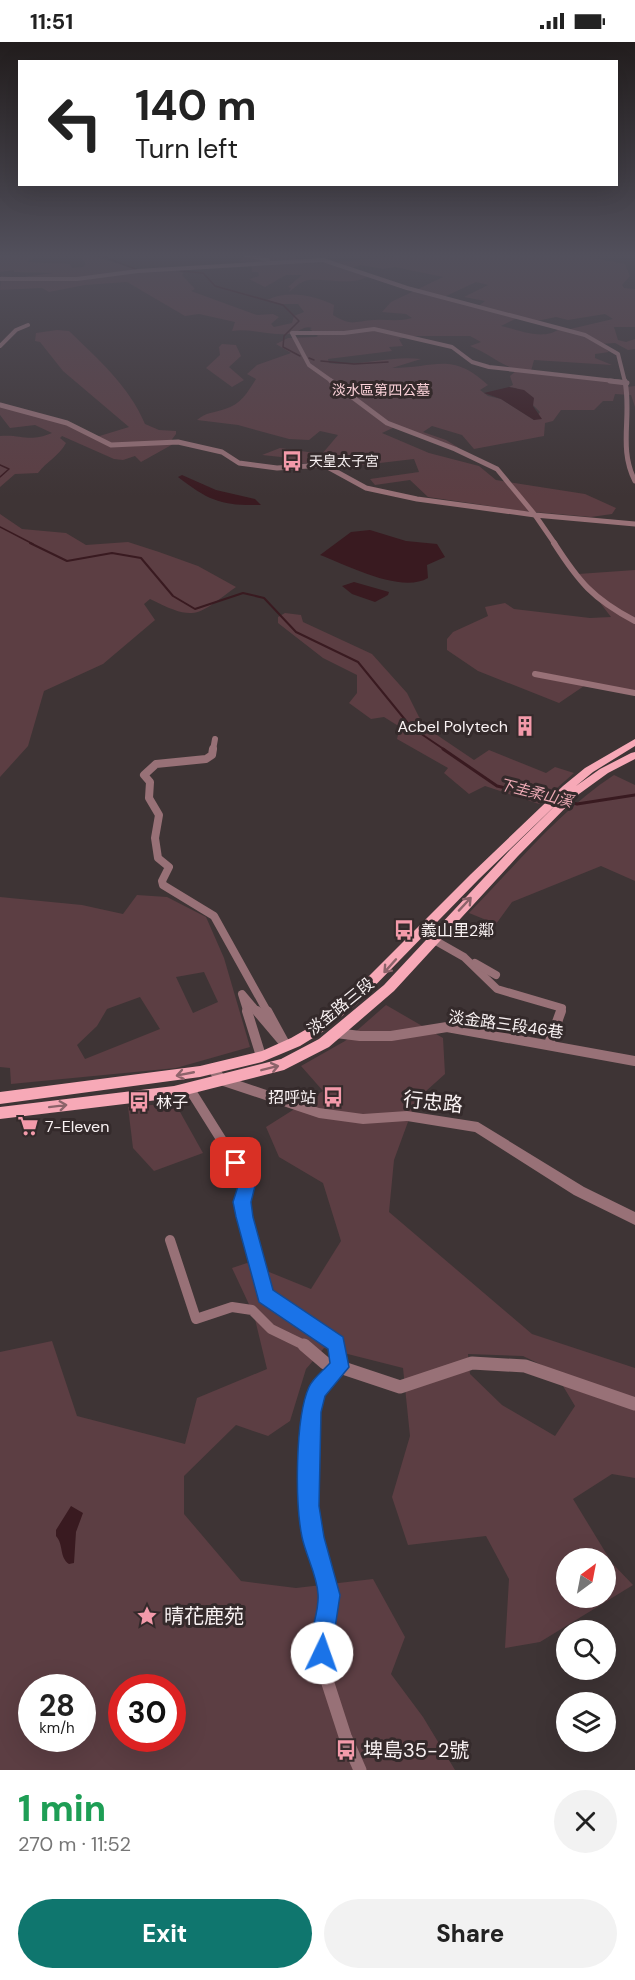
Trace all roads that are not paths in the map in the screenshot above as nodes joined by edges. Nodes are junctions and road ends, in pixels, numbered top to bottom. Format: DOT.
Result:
graph roads {
  1 [pos="293,336"];
  2 [pos="403,336"];
  3 [pos="586,336"];
  4 [pos="627,383"];
  5 [pos="0,405"];
  6 [pos="635,410"];
  7 [pos="629,412"];
  8 [pos="635,481"];
  9 [pos="535,515"];
  10 [pos="635,524"];
  11 [pos="635,621"];
  12 [pos="534,674"];
  13 [pos="635,693"];
  14 [pos="215,739"];
  15 [pos="635,742"];
  16 [pos="635,756"];
  17 [pos="571,790"];
  18 [pos="553,806"];
  19 [pos="420,932"];
  20 [pos="432,939"];
  21 [pos="464,957"];
  22 [pos="496,975"];
  23 [pos="336,1034"];
  24 [pos="549,1044"];
  25 [pos="261,1056"];
  26 [pos="635,1061"];
  27 [pos="217,1074"];
  28 [pos="189,1088"];
  29 [pos="0,1098"];
  30 [pos="0,1113"];
  31 [pos="635,1219"];
  32 [pos="170,1240"];
  33 [pos="340,1367"];
  34 [pos="635,1404"];
  35 [pos="356,1768"];
  1 -- 9 [label="street"];
  2 -- 4 [label="street"];
  3 -- 4 [label="street"];
  4 -- 7 [label="street"];
  5 -- 9 [label="street"];
  6 -- 7 [label="street"];
  7 -- 8 [label="street"];
  9 -- 10 [label="street"];
  9 -- 11 [label="street"];
  12 -- 13 [label="street"];
  14 -- 25 [label="street"];
  15 -- 17 [label="main road"];
  16 -- 17 [label="main road"];
  17 -- 18 [label="main road"];
  18 -- 19 [label="main road, 淡金路三段"];
  20 -- 18 [label="main road, 淡金路三段, one-way"];
  19 -- 20 [label="street"];
  19 -- 25 [label="main road, 淡金路三段, one-way"];
  20 -- 21 [label="street"];
  20 -- 23 [label="main road, 淡金路三段"];
  21 -- 22 [label="street"];
  21 -- 24 [label="street"];
  23 -- 24 [label="street, 淡金路三段46巷"];
  27 -- 23 [label="main road, 淡金路三段, one-way"];
  24 -- 26 [label="street, 淡金路三段46巷"];
  25 -- 27 [label="main road, 淡金路三段"];
  27 -- 28 [label="main road, 淡金路三段"];
  27 -- 29 [label="main road, 淡金路三段, one-way"];
  27 -- 31 [label="street, 行忠路"];
  30 -- 28 [label="main road, 淡金路三段, one-way"];
  28 -- 33 [label="street"];
  32 -- 33 [label="street"];
  33 -- 34 [label="street"];
  33 -- 35 [label="street"];
}
